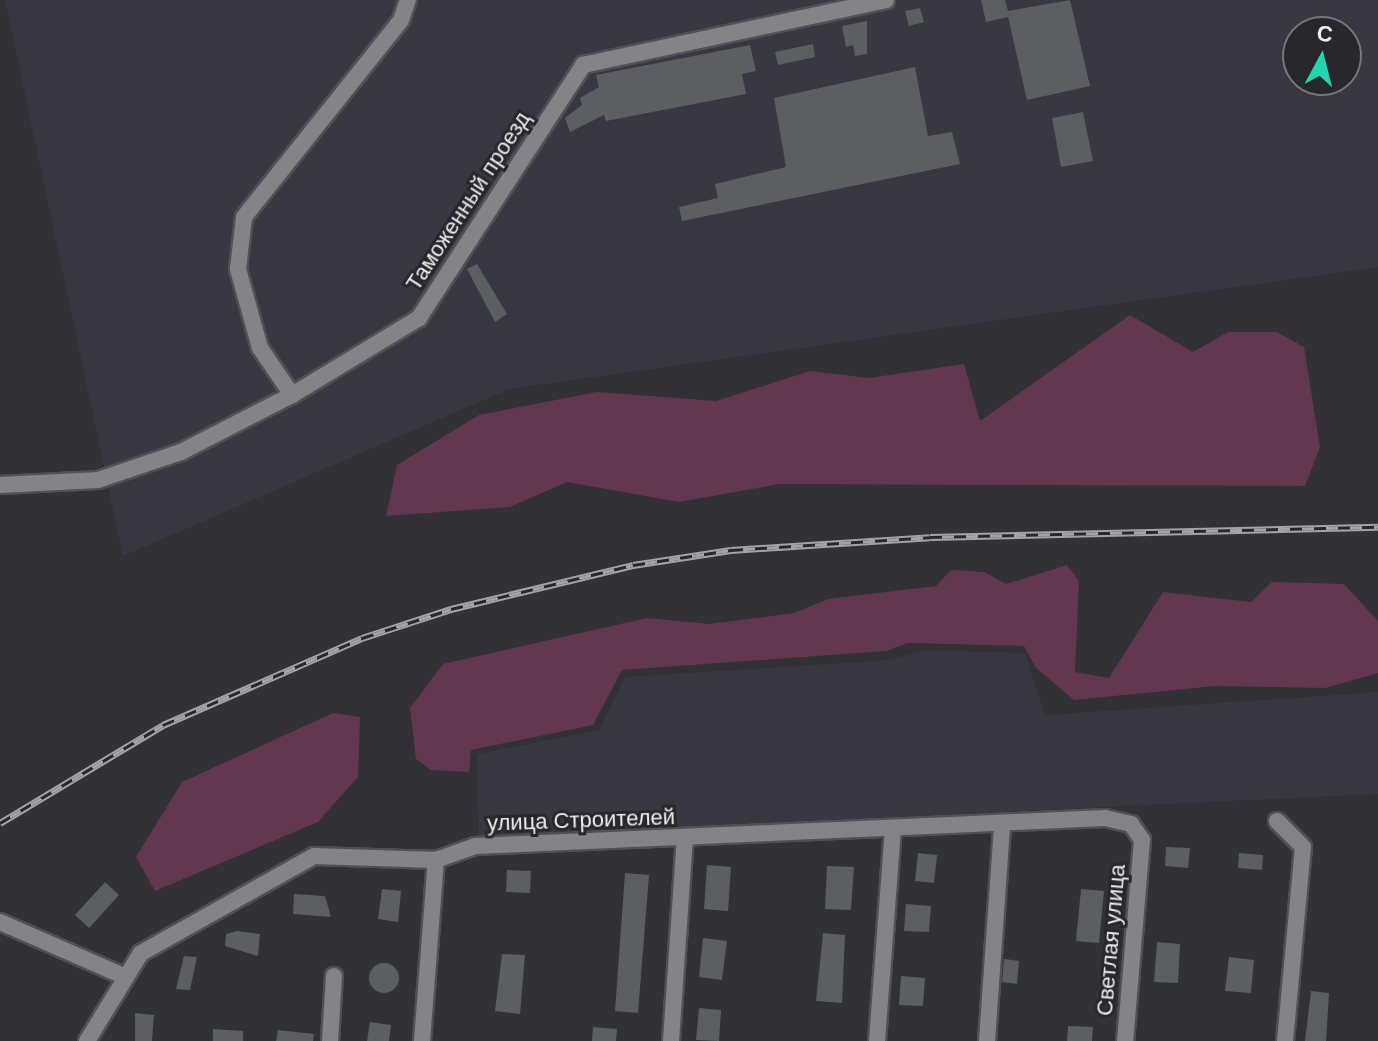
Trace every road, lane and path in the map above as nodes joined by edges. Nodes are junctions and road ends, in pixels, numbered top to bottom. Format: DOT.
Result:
graph roads {
  1 [pos="408,0"];
  2 [pos="886,0"];
  3 [pos="292,395"];
  4 [pos="0,485"];
  5 [pos="1105,818"];
  6 [pos="1277,821"];
  7 [pos="1002,824"];
  8 [pos="893,830"];
  9 [pos="685,838"];
  10 [pos="436,860"];
  11 [pos="0,922"];
  12 [pos="334,976"];
  13 [pos="126,977"];
  14 [pos="87,1041"];
  15 [pos="330,1041"];
  16 [pos="422,1041"];
  17 [pos="671,1041"];
  18 [pos="877,1041"];
  19 [pos="987,1041"];
  20 [pos="1125,1041"];
  21 [pos="1285,1041"];
  1 -- 3 [label="street"];
  2 -- 3 [label="street, Таможенный проезд"];
  3 -- 4 [label="street, Таможенный проезд"];
  5 -- 7 [label="street, улица Строителей"];
  5 -- 20 [label="street, Светлая улица"];
  6 -- 21 [label="street"];
  7 -- 8 [label="street, улица Строителей"];
  7 -- 19 [label="street"];
  8 -- 9 [label="street, улица Строителей"];
  8 -- 18 [label="street"];
  9 -- 10 [label="street, улица Строителей"];
  9 -- 17 [label="street"];
  10 -- 13 [label="street, улица Строителей"];
  10 -- 16 [label="street"];
  11 -- 13 [label="street"];
  12 -- 15 [label="street"];
  13 -- 14 [label="street, улица Строителей"];
}
